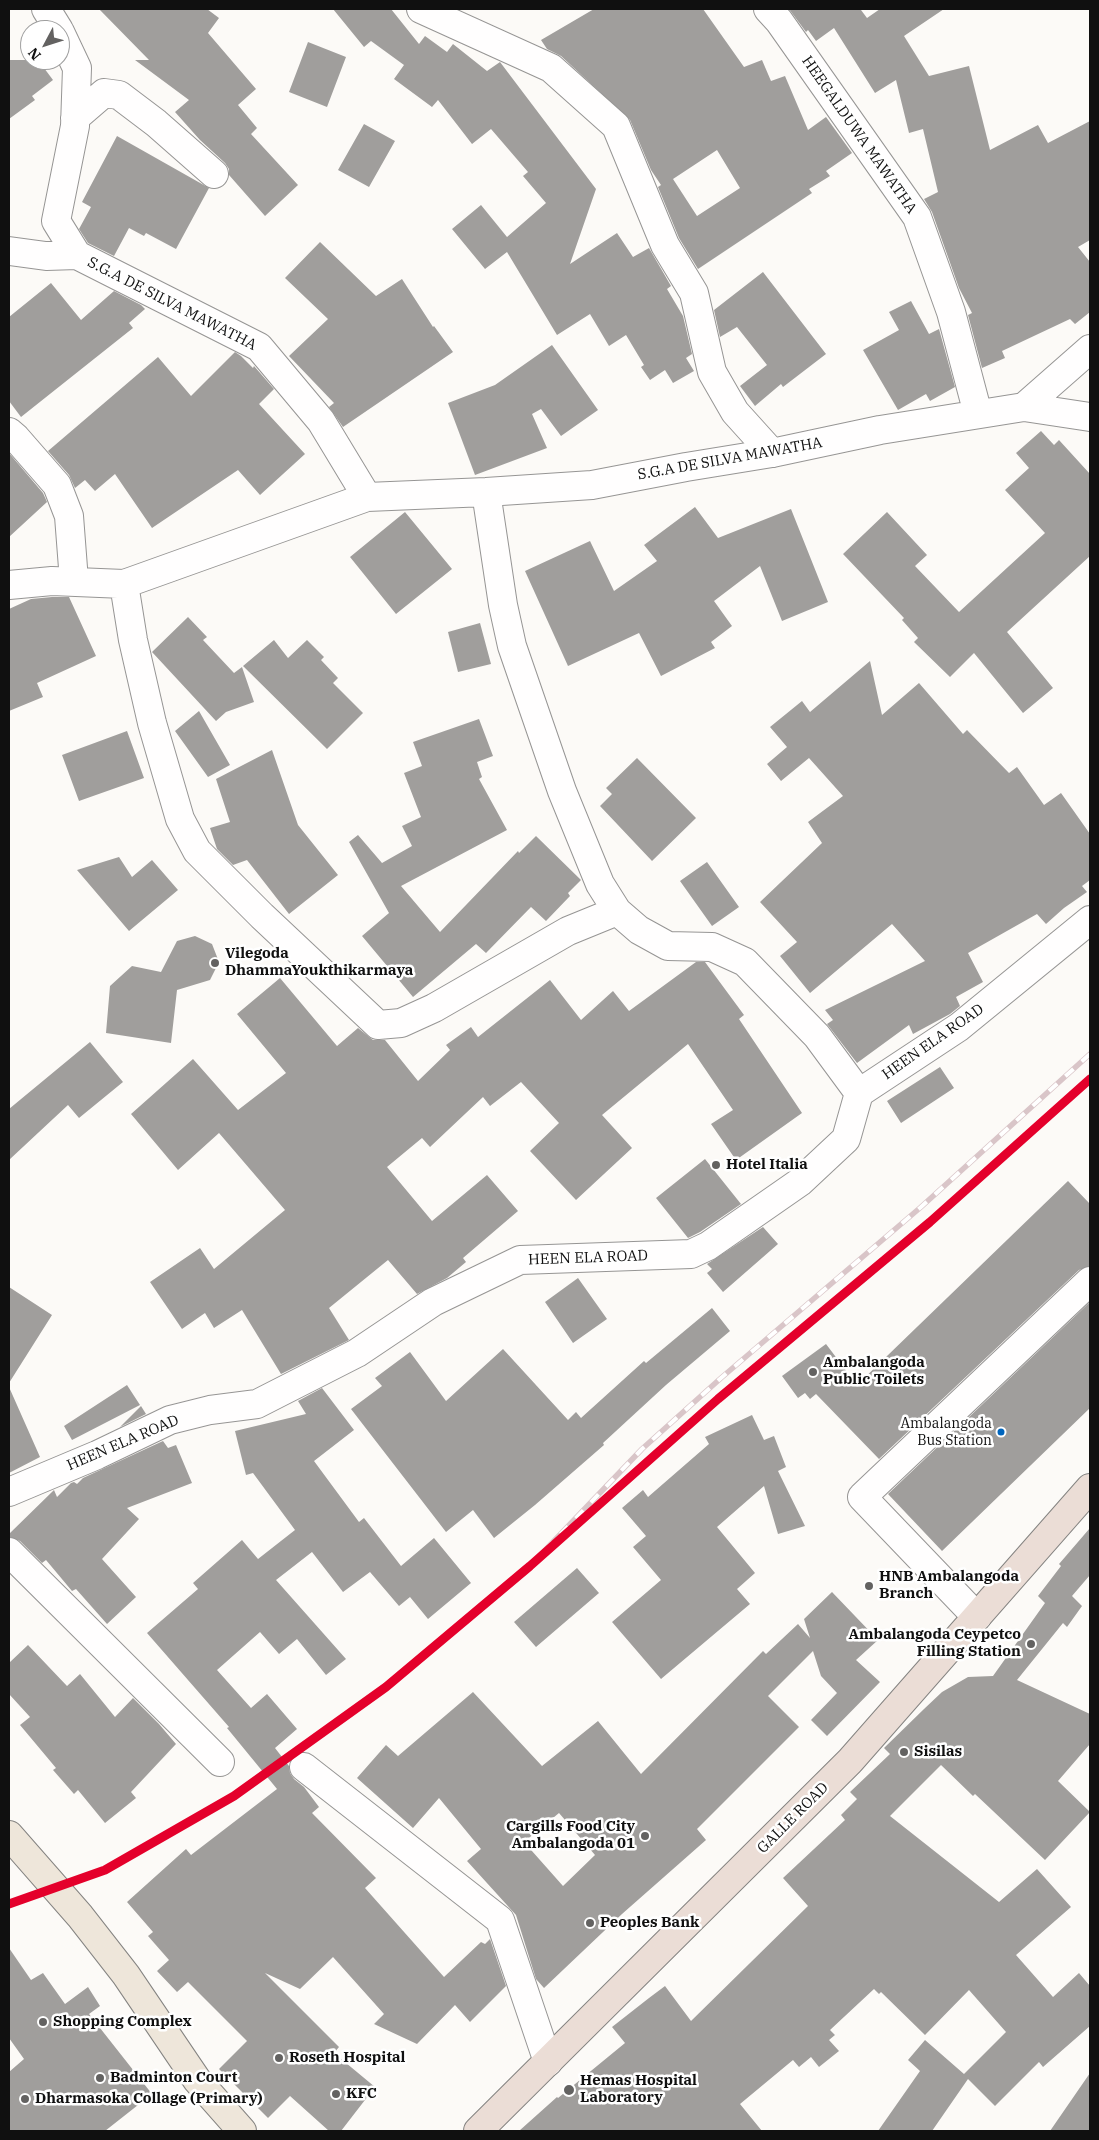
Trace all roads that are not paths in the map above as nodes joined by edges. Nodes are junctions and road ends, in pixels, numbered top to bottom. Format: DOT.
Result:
graph roads {
  1 [pos="46,9"];
  2 [pos="421,9"];
  3 [pos="768,9"];
  4 [pos="54,20"];
  5 [pos="70,53"];
  6 [pos="75,118"];
  7 [pos="214,174"];
  8 [pos="9,251"];
  9 [pos="76,255"];
  10 [pos="1090,349"];
  11 [pos="1024,407"];
  12 [pos="978,414"];
  13 [pos="1090,417"];
  14 [pos="9,432"];
  15 [pos="772,453"];
  16 [pos="486,492"];
  17 [pos="367,497"];
  18 [pos="74,582"];
  19 [pos="124,584"];
  20 [pos="9,585"];
  21 [pos="617,911"];
  22 [pos="1090,920"];
  23 [pos="859,1093"];
  24 [pos="1090,1281"];
  25 [pos="1090,1488"];
  26 [pos="9,1492"];
  27 [pos="9,1552"];
  28 [pos="977,1617"];
  29 [pos="220,1762"];
  30 [pos="304,1767"];
  31 [pos="9,1835"];
  32 [pos="548,2062"];
  33 [pos="242,2131"];
  34 [pos="478,2131"];
  1 -- 4 [label="street, S.G.A DE SILVA MAWATHA"];
  2 -- 15 [label="street"];
  3 -- 12 [label="street, HEEGALDUWA MAWATHA"];
  5 -- 6 [label="street, S.G.A DE SILVA MAWATHA"];
  6 -- 7 [label="street"];
  6 -- 9 [label="street, S.G.A DE SILVA MAWATHA"];
  8 -- 9 [label="street"];
  9 -- 17 [label="street, S.G.A DE SILVA MAWATHA"];
  10 -- 11 [label="street"];
  11 -- 12 [label="street, S.G.A DE SILVA MAWATHA"];
  11 -- 13 [label="street, S.G.A DE SILVA MAWATHA"];
  12 -- 15 [label="street, S.G.A DE SILVA MAWATHA"];
  14 -- 18 [label="street"];
  15 -- 16 [label="street, S.G.A DE SILVA MAWATHA"];
  16 -- 17 [label="street, S.G.A DE SILVA MAWATHA"];
  16 -- 21 [label="street"];
  17 -- 19 [label="street, S.G.A DE SILVA MAWATHA"];
  18 -- 19 [label="street, S.G.A DE SILVA MAWATHA"];
  18 -- 20 [label="street, S.G.A DE SILVA MAWATHA"];
  19 -- 21 [label="street"];
  21 -- 23 [label="street"];
  22 -- 23 [label="street, HEEN ELA ROAD"];
  23 -- 26 [label="street, HEEN ELA ROAD"];
  24 -- 28 [label="street"];
  25 -- 28 [label="highway, GALLE ROAD"];
  27 -- 29 [label="street"];
  28 -- 32 [label="highway, GALLE ROAD"];
  30 -- 32 [label="street"];
  31 -- 33 [label="main road"];
  32 -- 34 [label="highway, GALLE ROAD"];
}
